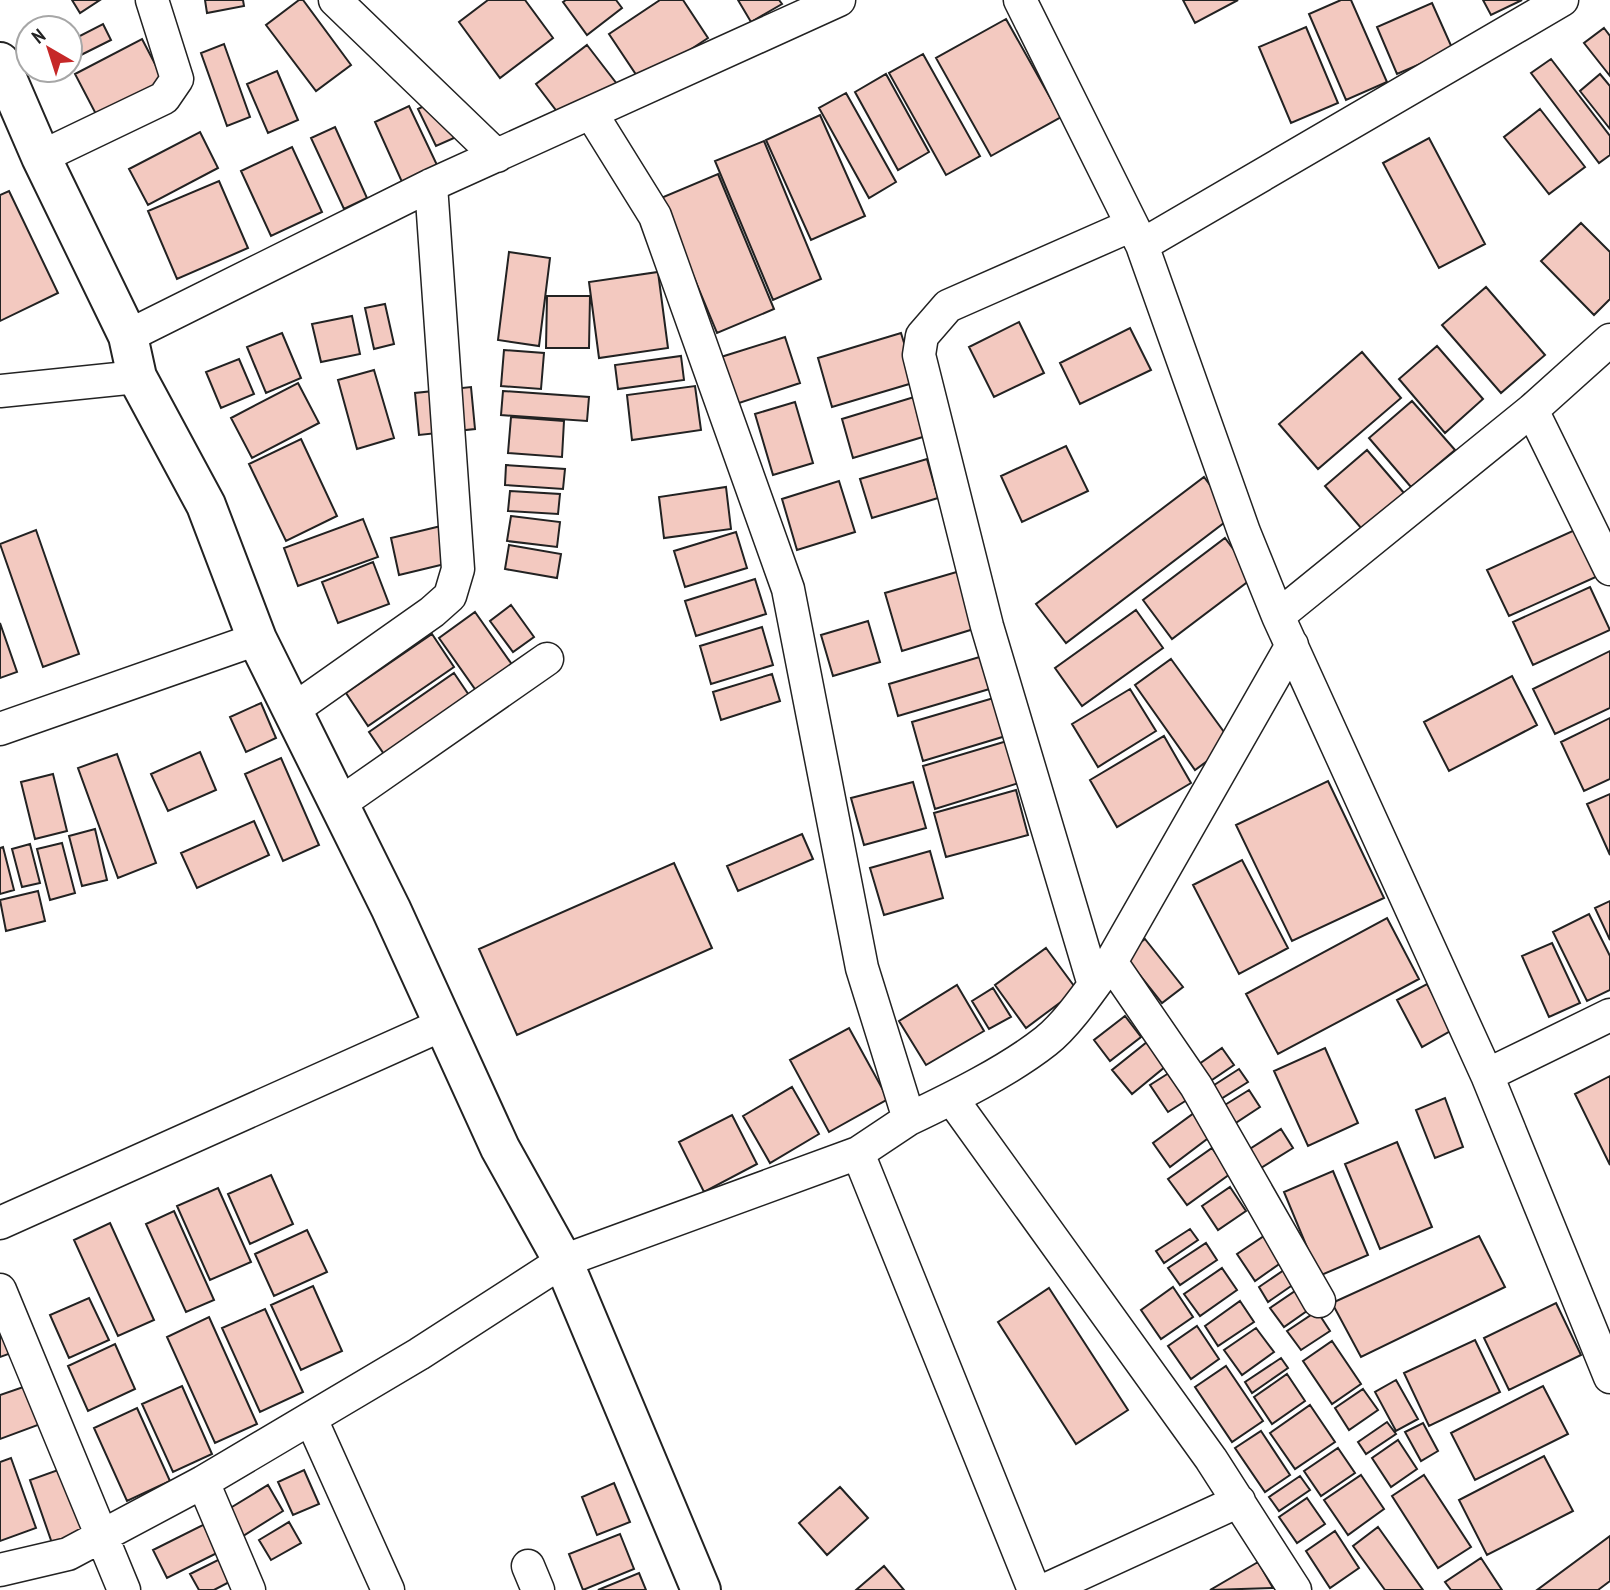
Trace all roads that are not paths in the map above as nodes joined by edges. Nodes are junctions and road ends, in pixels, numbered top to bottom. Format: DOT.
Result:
graph roads {
  1 [pos="152,0"];
  2 [pos="335,0"];
  3 [pos="839,0"];
  4 [pos="1020,0"];
  5 [pos="1562,0"];
  6 [pos="0,62"];
  7 [pos="591,113"];
  8 [pos="497,156"];
  9 [pos="41,158"];
  10 [pos="431,185"];
  11 [pos="1137,235"];
  12 [pos="128,337"];
  13 [pos="1610,340"];
  14 [pos="137,377"];
  15 [pos="0,391"];
  16 [pos="1532,410"];
  17 [pos="1610,569"];
  18 [pos="1279,616"];
  19 [pos="257,639"];
  20 [pos="1292,645"];
  21 [pos="548,659"];
  22 [pos="293,710"];
  23 [pos="0,729"];
  24 [pos="339,804"];
  25 [pos="1103,973"];
  26 [pos="1610,1015"];
  27 [pos="444,1024"];
  28 [pos="1487,1075"];
  29 [pos="952,1099"];
  30 [pos="909,1119"];
  31 [pos="858,1153"];
  32 [pos="0,1223"];
  33 [pos="563,1261"];
  34 [pos="0,1290"];
  35 [pos="1319,1301"];
  36 [pos="1610,1377"];
  37 [pos="311,1419"];
  38 [pos="204,1482"];
  39 [pos="1239,1502"];
  40 [pos="103,1537"];
  41 [pos="0,1570"];
  42 [pos="124,1590"];
  43 [pos="249,1590"];
  44 [pos="388,1590"];
  45 [pos="701,1590"];
  46 [pos="1034,1590"];
  47 [pos="1045,1590"];
  48 [pos="1295,1590"];
  1 -- 9 [label="street"];
  2 -- 8 [label="street"];
  3 -- 7 [label="street"];
  4 -- 11 [label="street"];
  5 -- 11 [label="street"];
  6 -- 9 [label="street"];
  7 -- 8 [label="street"];
  7 -- 30 [label="street"];
  8 -- 10 [label="street"];
  9 -- 12 [label="street"];
  10 -- 12 [label="street"];
  10 -- 22 [label="street"];
  11 -- 18 [label="street"];
  11 -- 25 [label="street"];
  12 -- 14 [label="street"];
  13 -- 16 [label="street"];
  14 -- 15 [label="street"];
  14 -- 19 [label="street"];
  16 -- 17 [label="street"];
  16 -- 18 [label="street"];
  18 -- 20 [label="street"];
  19 -- 22 [label="street"];
  19 -- 23 [label="street"];
  20 -- 25 [label="street"];
  20 -- 28 [label="street"];
  21 -- 24 [label="street"];
  22 -- 24 [label="street"];
  24 -- 27 [label="street"];
  25 -- 29 [label="street"];
  25 -- 35 [label="street"];
  26 -- 28 [label="street"];
  27 -- 32 [label="street"];
  27 -- 33 [label="street"];
  28 -- 36 [label="street"];
  29 -- 30 [label="street"];
  29 -- 39 [label="street"];
  30 -- 31 [label="street"];
  31 -- 33 [label="street"];
  31 -- 46 [label="street"];
  33 -- 37 [label="street"];
  33 -- 45 [label="street"];
  34 -- 40 [label="street"];
  37 -- 38 [label="street"];
  37 -- 44 [label="street"];
  38 -- 40 [label="street"];
  38 -- 43 [label="street"];
  39 -- 47 [label="street"];
  39 -- 48 [label="street"];
  40 -- 41 [label="street"];
  40 -- 42 [label="street"];
}
